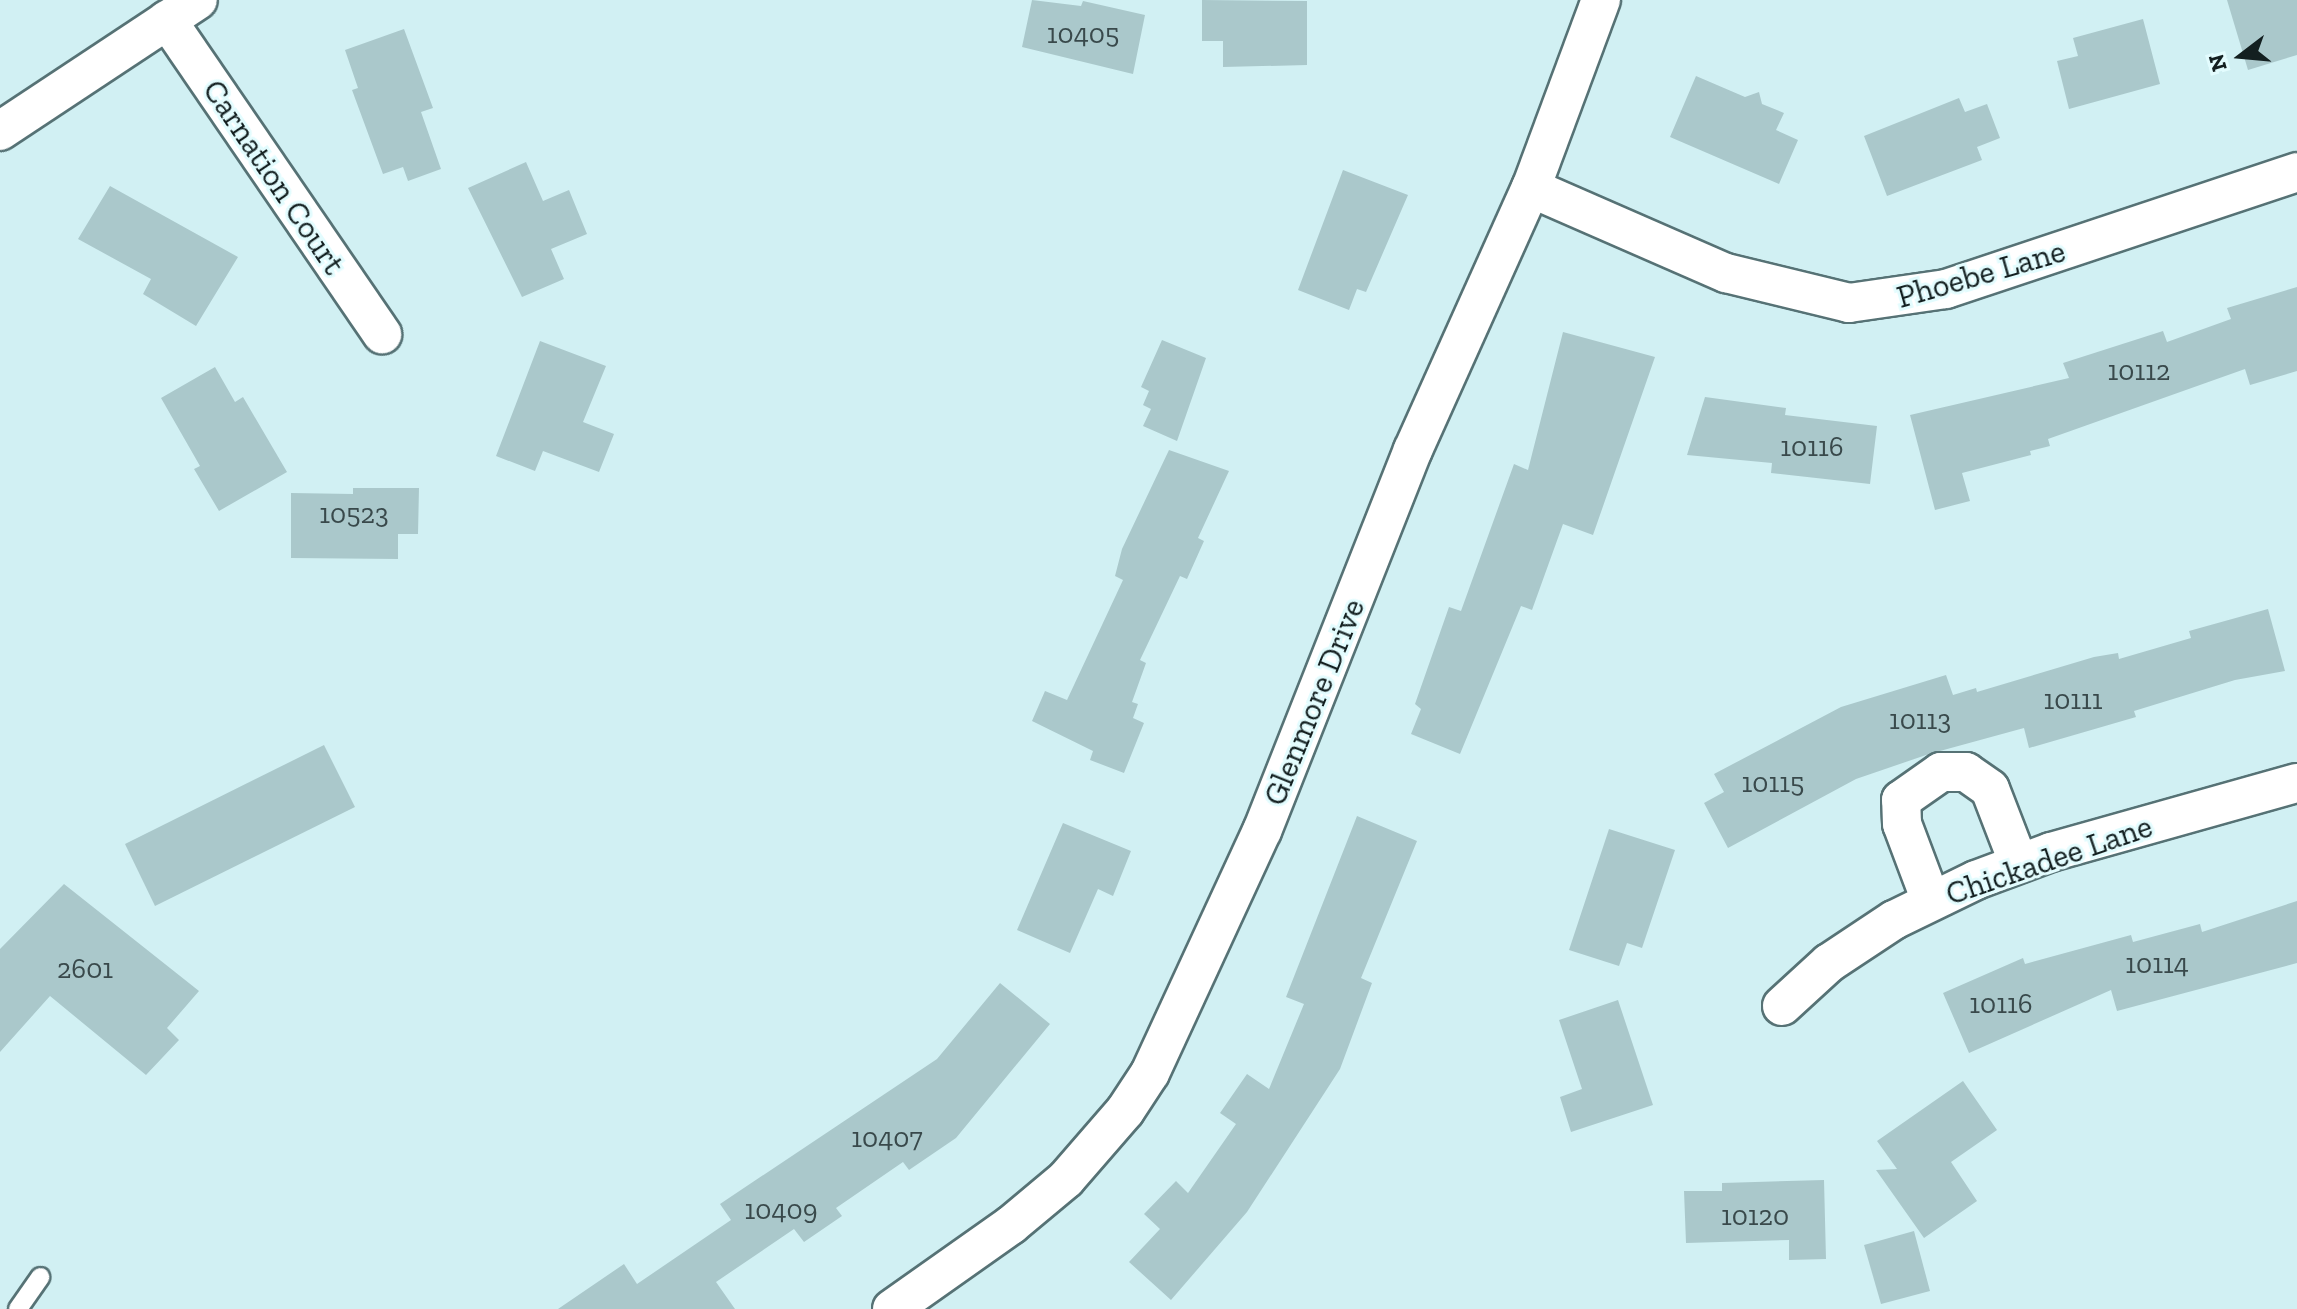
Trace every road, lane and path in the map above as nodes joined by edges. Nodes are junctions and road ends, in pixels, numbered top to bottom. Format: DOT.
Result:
graph roads {
  1 [pos="198,0"];
  2 [pos="1601,0"];
  3 [pos="167,20"];
  4 [pos="0,131"];
  5 [pos="2297,172"];
  6 [pos="1531,188"];
  7 [pos="382,334"];
  8 [pos="2297,783"];
  9 [pos="2019,864"];
  10 [pos="1931,901"];
  11 [pos="1782,1006"];
  12 [pos="40,1277"];
  13 [pos="18,1309"];
  14 [pos="892,1309"];
  1 -- 3 [label="street"];
  2 -- 6 [label="street, Glenmore Drive"];
  3 -- 4 [label="street"];
  3 -- 7 [label="street, Carnation Court"];
  5 -- 6 [label="street, Phoebe Lane"];
  6 -- 14 [label="street, Glenmore Drive"];
  8 -- 9 [label="street, Chickadee Lane"];
  9 -- 10 [label="street, Chickadee Lane"];
  9 -- 10 [label="street"];
  10 -- 11 [label="street, Chickadee Lane"];
  12 -- 13 [label="lane"];
}
